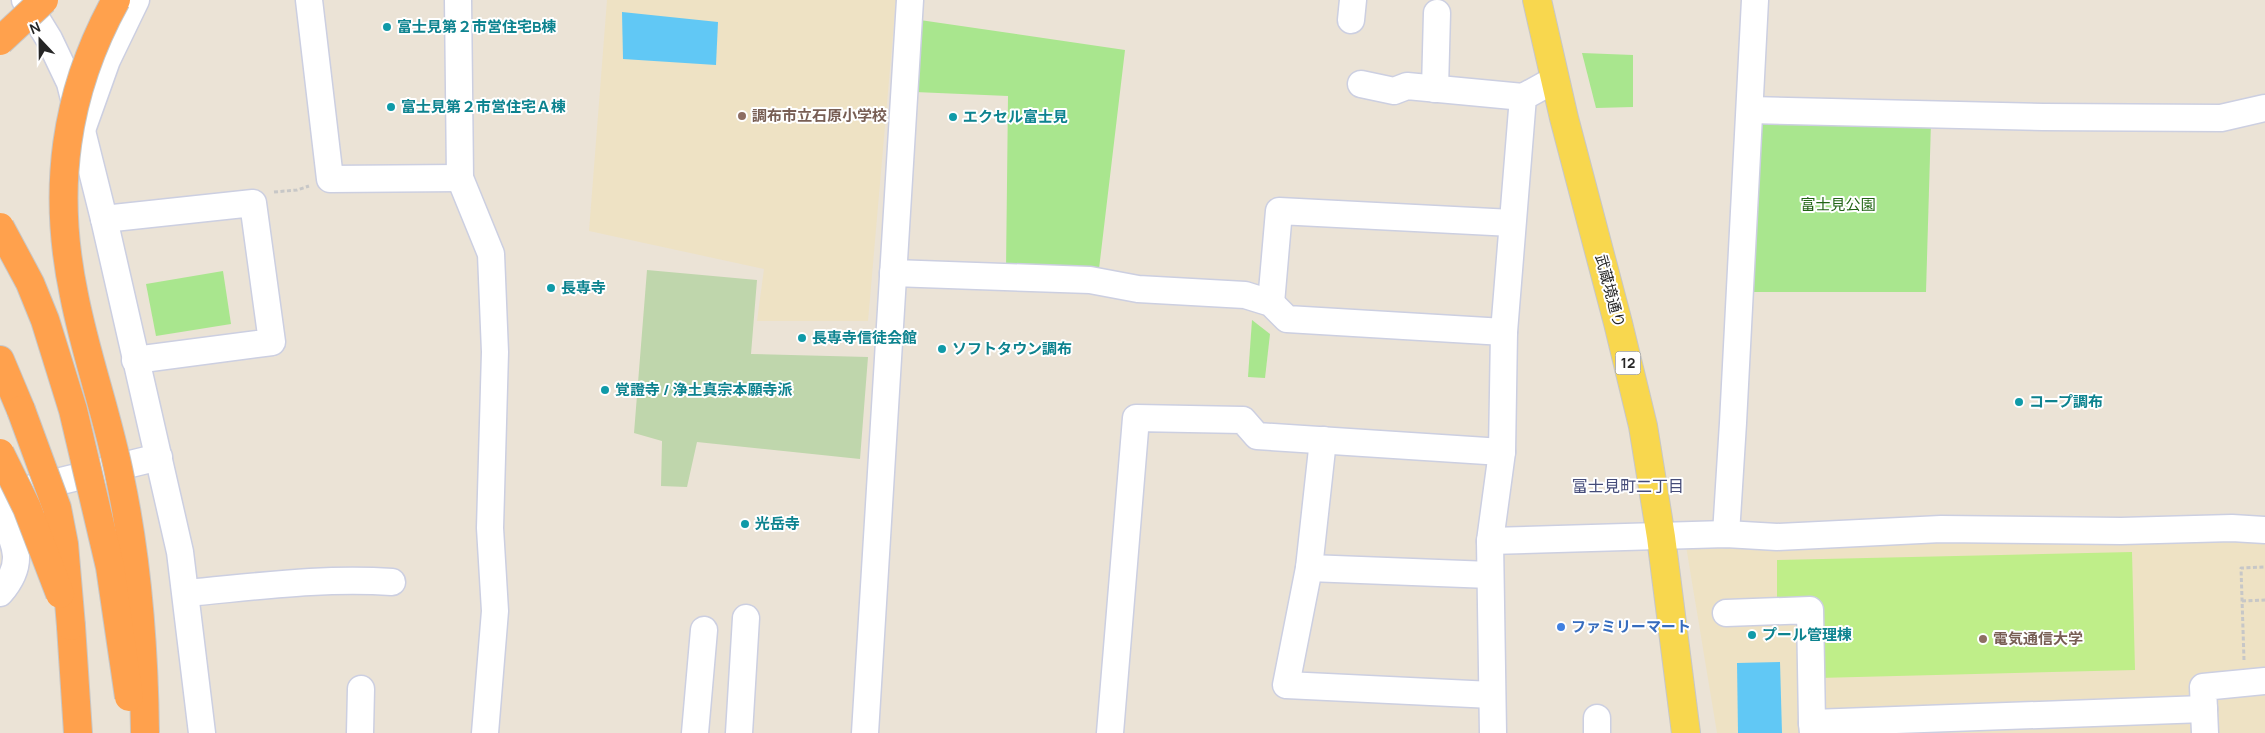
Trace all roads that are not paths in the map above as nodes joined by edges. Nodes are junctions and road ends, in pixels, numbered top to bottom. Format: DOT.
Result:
graph roads {
  1 [pos="26,0"];
  2 [pos="44,0"];
  3 [pos="116,0"];
  4 [pos="136,0"];
  5 [pos="309,0"];
  6 [pos="458,0"];
  7 [pos="910,0"];
  8 [pos="1537,0"];
  9 [pos="1755,0"];
  10 [pos="1438,13"];
  11 [pos="0,41"];
  12 [pos="1554,80"];
  13 [pos="1361,84"];
  14 [pos="1435,89"];
  15 [pos="1523,97"];
  16 [pos="2265,108"];
  17 [pos="1750,110"];
  18 [pos="82,130"];
  19 [pos="460,178"];
  20 [pos="104,219"];
  21 [pos="1512,223"];
  22 [pos="0,227"];
  23 [pos="893,273"];
  24 [pos="1271,303"];
  25 [pos="1504,332"];
  26 [pos="0,360"];
  27 [pos="135,360"];
  28 [pos="1323,440"];
  29 [pos="1502,452"];
  30 [pos="0,453"];
  31 [pos="159,457"];
  32 [pos="0,496"];
  33 [pos="0,512"];
  34 [pos="2265,530"];
  35 [pos="1726,534"];
  36 [pos="1661,537"];
  37 [pos="1490,541"];
  38 [pos="1309,568"];
  39 [pos="1490,575"];
  40 [pos="392,582"];
  41 [pos="0,593"];
  42 [pos="186,593"];
  43 [pos="1726,613"];
  44 [pos="746,618"];
  45 [pos="71,626"];
  46 [pos="704,630"];
  47 [pos="2255,682"];
  48 [pos="361,689"];
  49 [pos="1492,694"];
  50 [pos="2205,721"];
  51 [pos="1812,728"];
  52 [pos="78,733"];
  53 [pos="132,733"];
  54 [pos="145,733"];
  55 [pos="202,733"];
  56 [pos="360,733"];
  57 [pos="485,733"];
  58 [pos="695,733"];
  59 [pos="739,733"];
  60 [pos="865,733"];
  61 [pos="1110,733"];
  62 [pos="1493,733"];
  63 [pos="1686,733"];
  1 -- 18 [label="street"];
  2 -- 11 [label="highway, bridge"];
  3 -- 54 [label="highway, bridge"];
  4 -- 18 [label="street"];
  5 -- 19 [label="street"];
  6 -- 19 [label="street"];
  7 -- 23 [label="street"];
  8 -- 12 [label="main road, 武蔵境通り / 12"];
  9 -- 17 [label="street"];
  10 -- 14 [label="street"];
  12 -- 15 [label="street"];
  12 -- 36 [label="main road, 武蔵境通り / 12"];
  13 -- 14 [label="street"];
  14 -- 15 [label="street"];
  15 -- 21 [label="street"];
  16 -- 17 [label="street"];
  17 -- 35 [label="street"];
  18 -- 20 [label="street"];
  19 -- 57 [label="street"];
  20 -- 27 [label="street"];
  20 -- 27 [label="street"];
  21 -- 24 [label="street"];
  21 -- 25 [label="street"];
  22 -- 53 [label="highway, bridge"];
  23 -- 24 [label="street"];
  23 -- 60 [label="street"];
  24 -- 25 [label="street"];
  25 -- 29 [label="street"];
  26 -- 45 [label="highway, bridge"];
  27 -- 31 [label="street"];
  28 -- 29 [label="street"];
  28 -- 38 [label="street"];
  28 -- 61 [label="street"];
  29 -- 37 [label="street"];
  30 -- 45 [label="highway, bridge"];
  31 -- 32 [label="street"];
  31 -- 42 [label="street"];
  33 -- 41 [label="street"];
  34 -- 35 [label="street"];
  35 -- 36 [label="street"];
  36 -- 37 [label="street"];
  36 -- 63 [label="main road, 武蔵境通り / 12"];
  37 -- 39 [label="street"];
  38 -- 39 [label="street"];
  38 -- 49 [label="street"];
  39 -- 49 [label="street"];
  40 -- 42 [label="street"];
  42 -- 55 [label="street"];
  43 -- 51 [label="street"];
  44 -- 59 [label="street"];
  45 -- 52 [label="highway"];
  46 -- 58 [label="street"];
  47 -- 50 [label="street"];
  48 -- 56 [label="street"];
  49 -- 62 [label="street"];
  50 -- 51 [label="street"];
}
